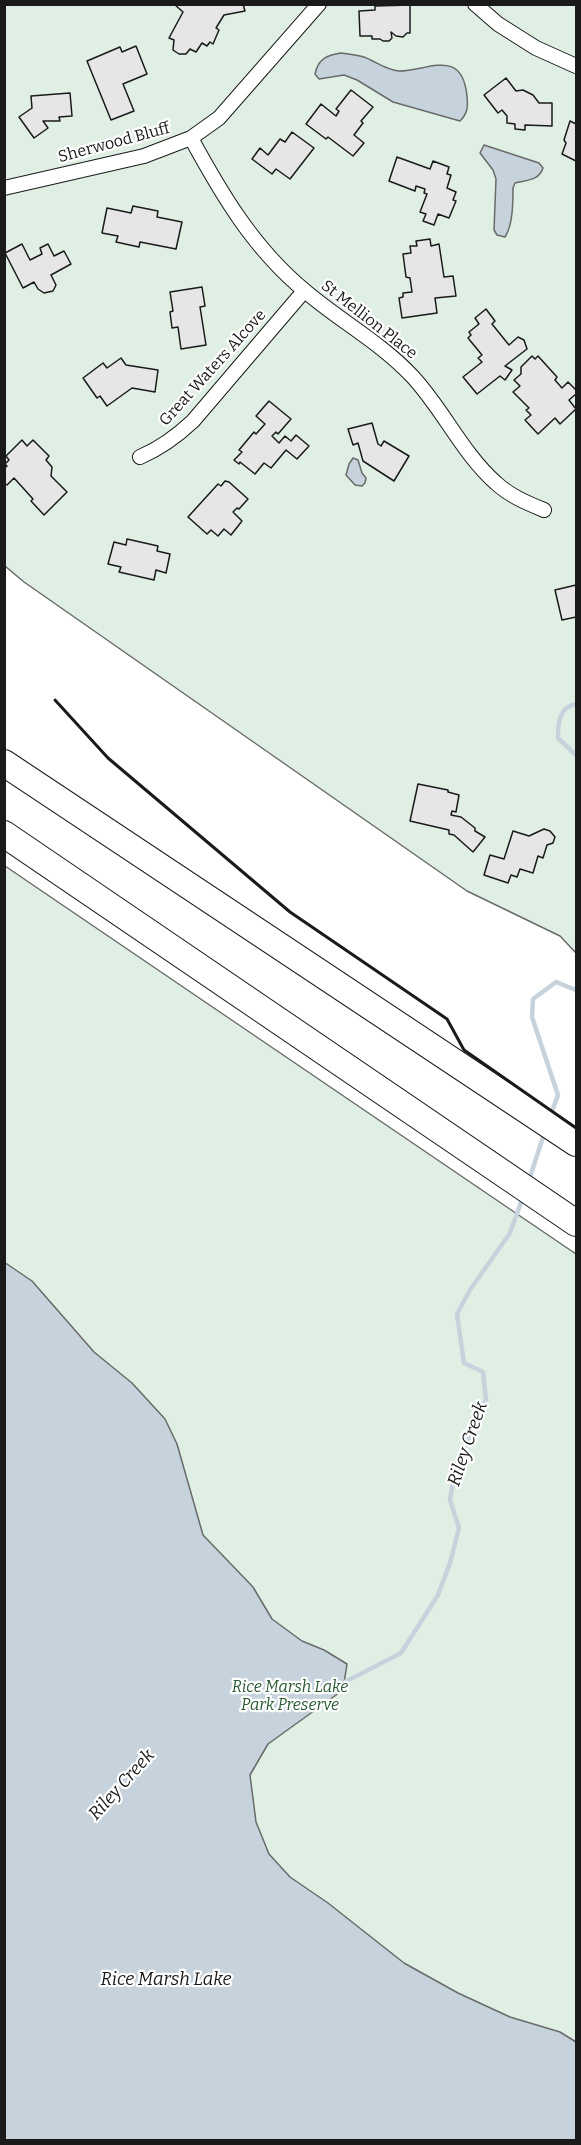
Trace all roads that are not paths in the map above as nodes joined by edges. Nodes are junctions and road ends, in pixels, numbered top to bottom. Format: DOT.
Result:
graph roads {
  1 [pos="319,4"];
  2 [pos="475,4"];
  3 [pos="576,66"];
  4 [pos="191,138"];
  5 [pos="4,188"];
  6 [pos="304,291"];
  7 [pos="140,457"];
  8 [pos="544,510"];
  9 [pos="4,763"];
  10 [pos="4,834"];
  11 [pos="576,1143"];
  12 [pos="576,1223"];
  1 -- 4 [label="street, Sherwood Bluff"];
  2 -- 3 [label="street"];
  4 -- 5 [label="street, Sherwood Bluff"];
  4 -- 6 [label="street, St Mellion Place"];
  6 -- 7 [label="street, Great Waters Alcove"];
  6 -- 8 [label="street, St Mellion Place"];
  9 -- 11 [label="highway"];
  10 -- 12 [label="highway"];
}
